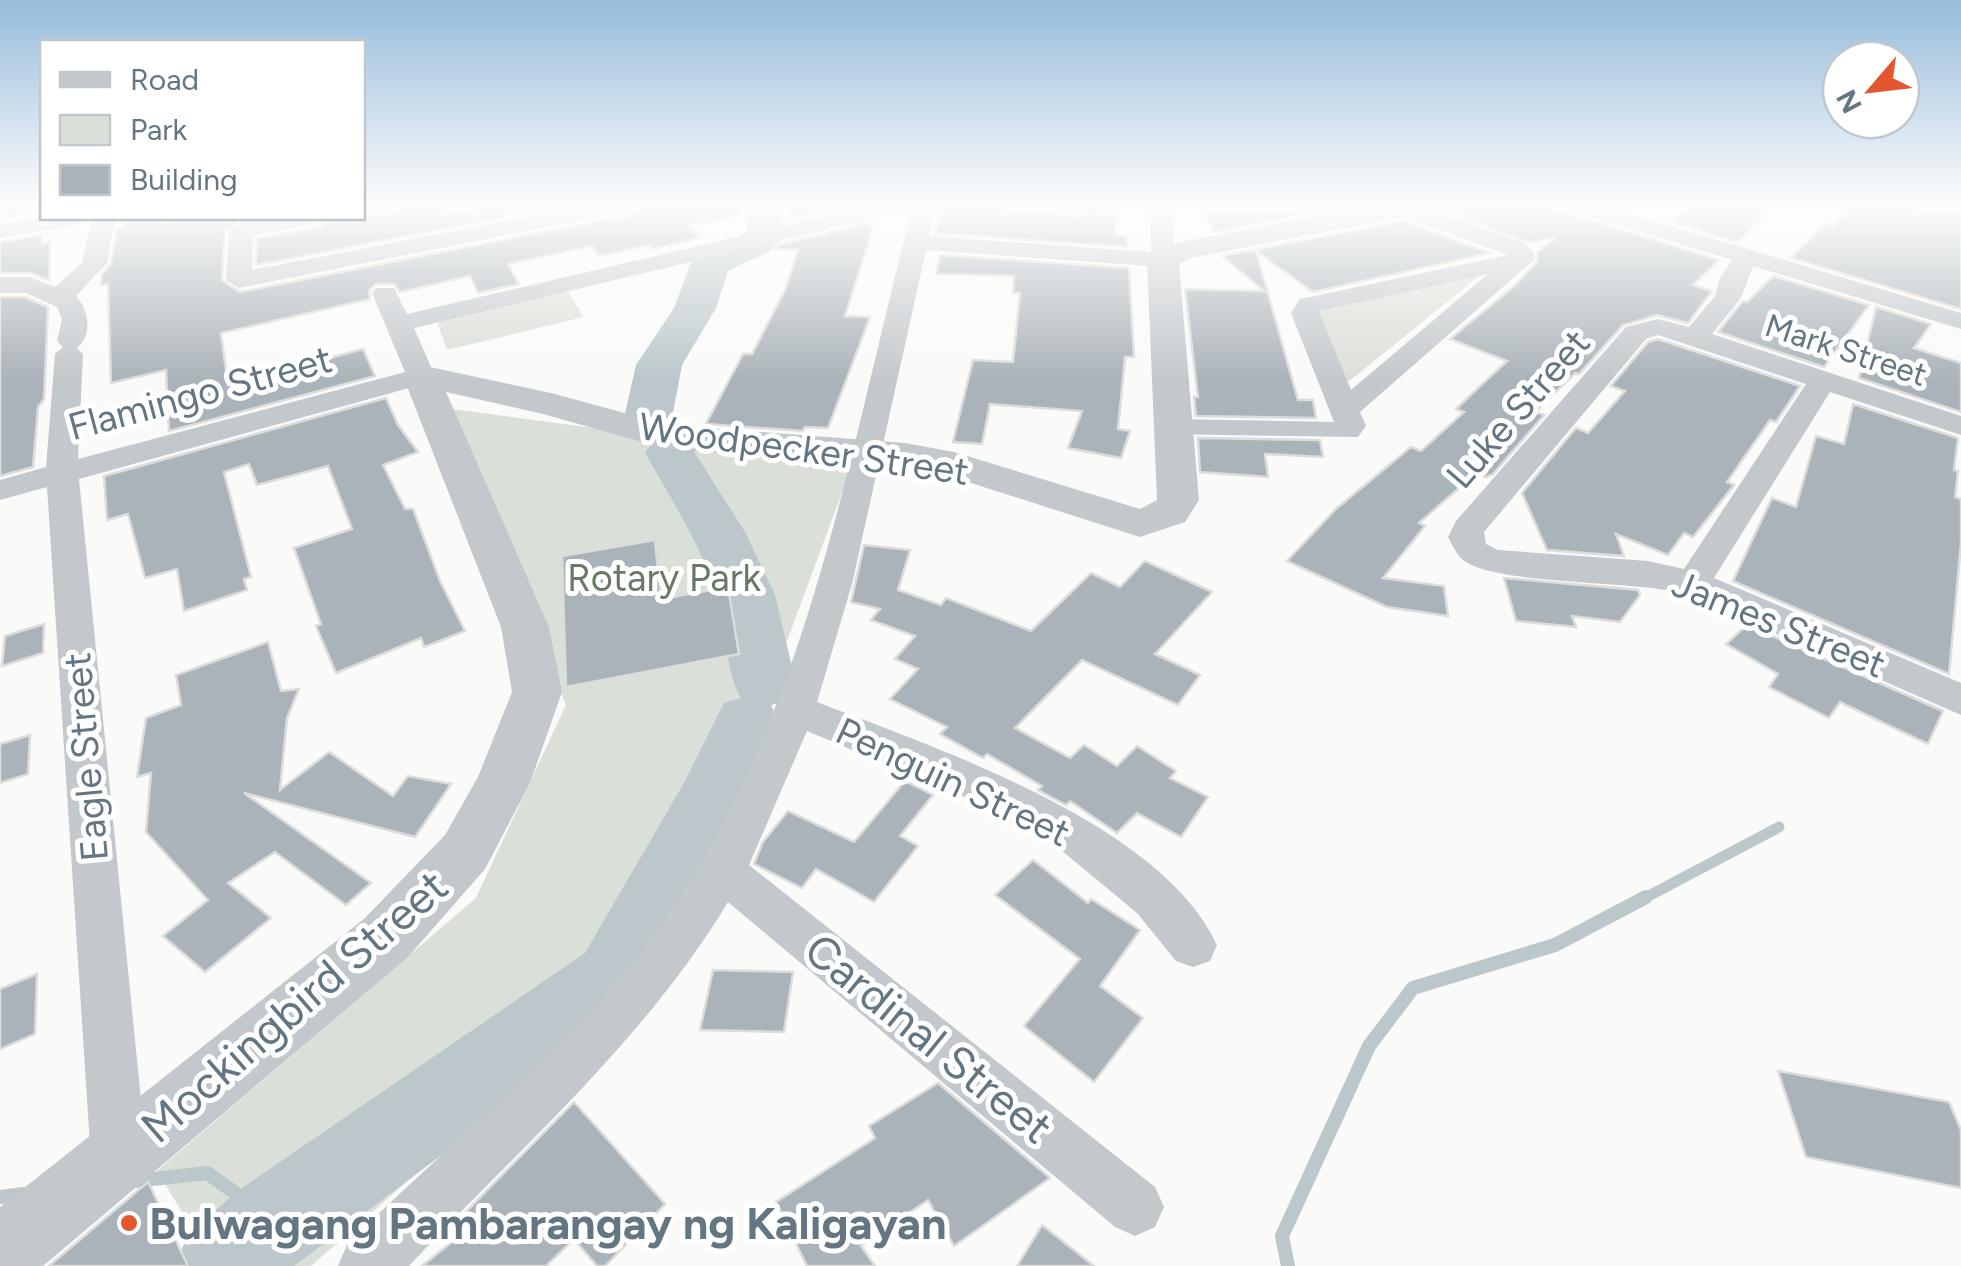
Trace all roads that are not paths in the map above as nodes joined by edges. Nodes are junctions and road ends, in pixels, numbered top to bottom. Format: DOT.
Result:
graph roads {
  1 [pos="97,263"];
  2 [pos="241,263"];
  3 [pos="321,263"];
  4 [pos="652,263"];
  5 [pos="909,263"];
  6 [pos="1162,263"];
  7 [pos="1504,263"];
  8 [pos="1518,263"];
  9 [pos="1743,263"];
  10 [pos="1770,263"];
  11 [pos="0,285"];
  12 [pos="386,292"];
  13 [pos="60,295"];
  14 [pos="1961,321"];
  15 [pos="398,324"];
  16 [pos="1650,327"];
  17 [pos="1695,337"];
  18 [pos="421,376"];
  19 [pos="1824,379"];
  20 [pos="1345,410"];
  21 [pos="1961,426"];
  22 [pos="1173,428"];
  23 [pos="852,450"];
  24 [pos="62,472"];
  25 [pos="0,490"];
  26 [pos="1474,552"];
  27 [pos="1693,583"];
  28 [pos="1961,700"];
  29 [pos="795,710"];
  30 [pos="722,870"];
  31 [pos="1193,946"];
  32 [pos="119,1160"];
  33 [pos="1136,1206"];
  34 [pos="0,1254"];
  35 [pos="368,1266"];
  1 -- 13 [label="street"];
  2 -- 3 [label="street"];
  4 -- 15 [label="street"];
  5 -- 23 [label="street"];
  6 -- 22 [label="street, Woodpecker Street"];
  7 -- 20 [label="street"];
  8 -- 20 [label="street"];
  9 -- 17 [label="street"];
  10 -- 14 [label="street"];
  11 -- 13 [label="street"];
  12 -- 15 [label="street"];
  13 -- 24 [label="street, Eagle Street"];
  15 -- 18 [label="street"];
  16 -- 17 [label="street, Mark Street"];
  16 -- 26 [label="street, Luke Street"];
  17 -- 19 [label="street, Mark Street"];
  18 -- 23 [label="street, Woodpecker Street"];
  18 -- 24 [label="street, Flamingo Street"];
  18 -- 32 [label="street, Mockingbird Street"];
  19 -- 21 [label="street, Mark Street"];
  19 -- 27 [label="street"];
  20 -- 22 [label="street"];
  22 -- 23 [label="street, Woodpecker Street"];
  23 -- 29 [label="street"];
  24 -- 25 [label="street, Flamingo Street"];
  24 -- 32 [label="street, Eagle Street"];
  26 -- 27 [label="street, James Street"];
  27 -- 28 [label="street, James Street"];
  29 -- 30 [label="street"];
  29 -- 31 [label="street, Penguin Street"];
  30 -- 33 [label="street, Cardinal Street"];
  30 -- 35 [label="street"];
  32 -- 34 [label="street, Mockingbird Street"];
}
